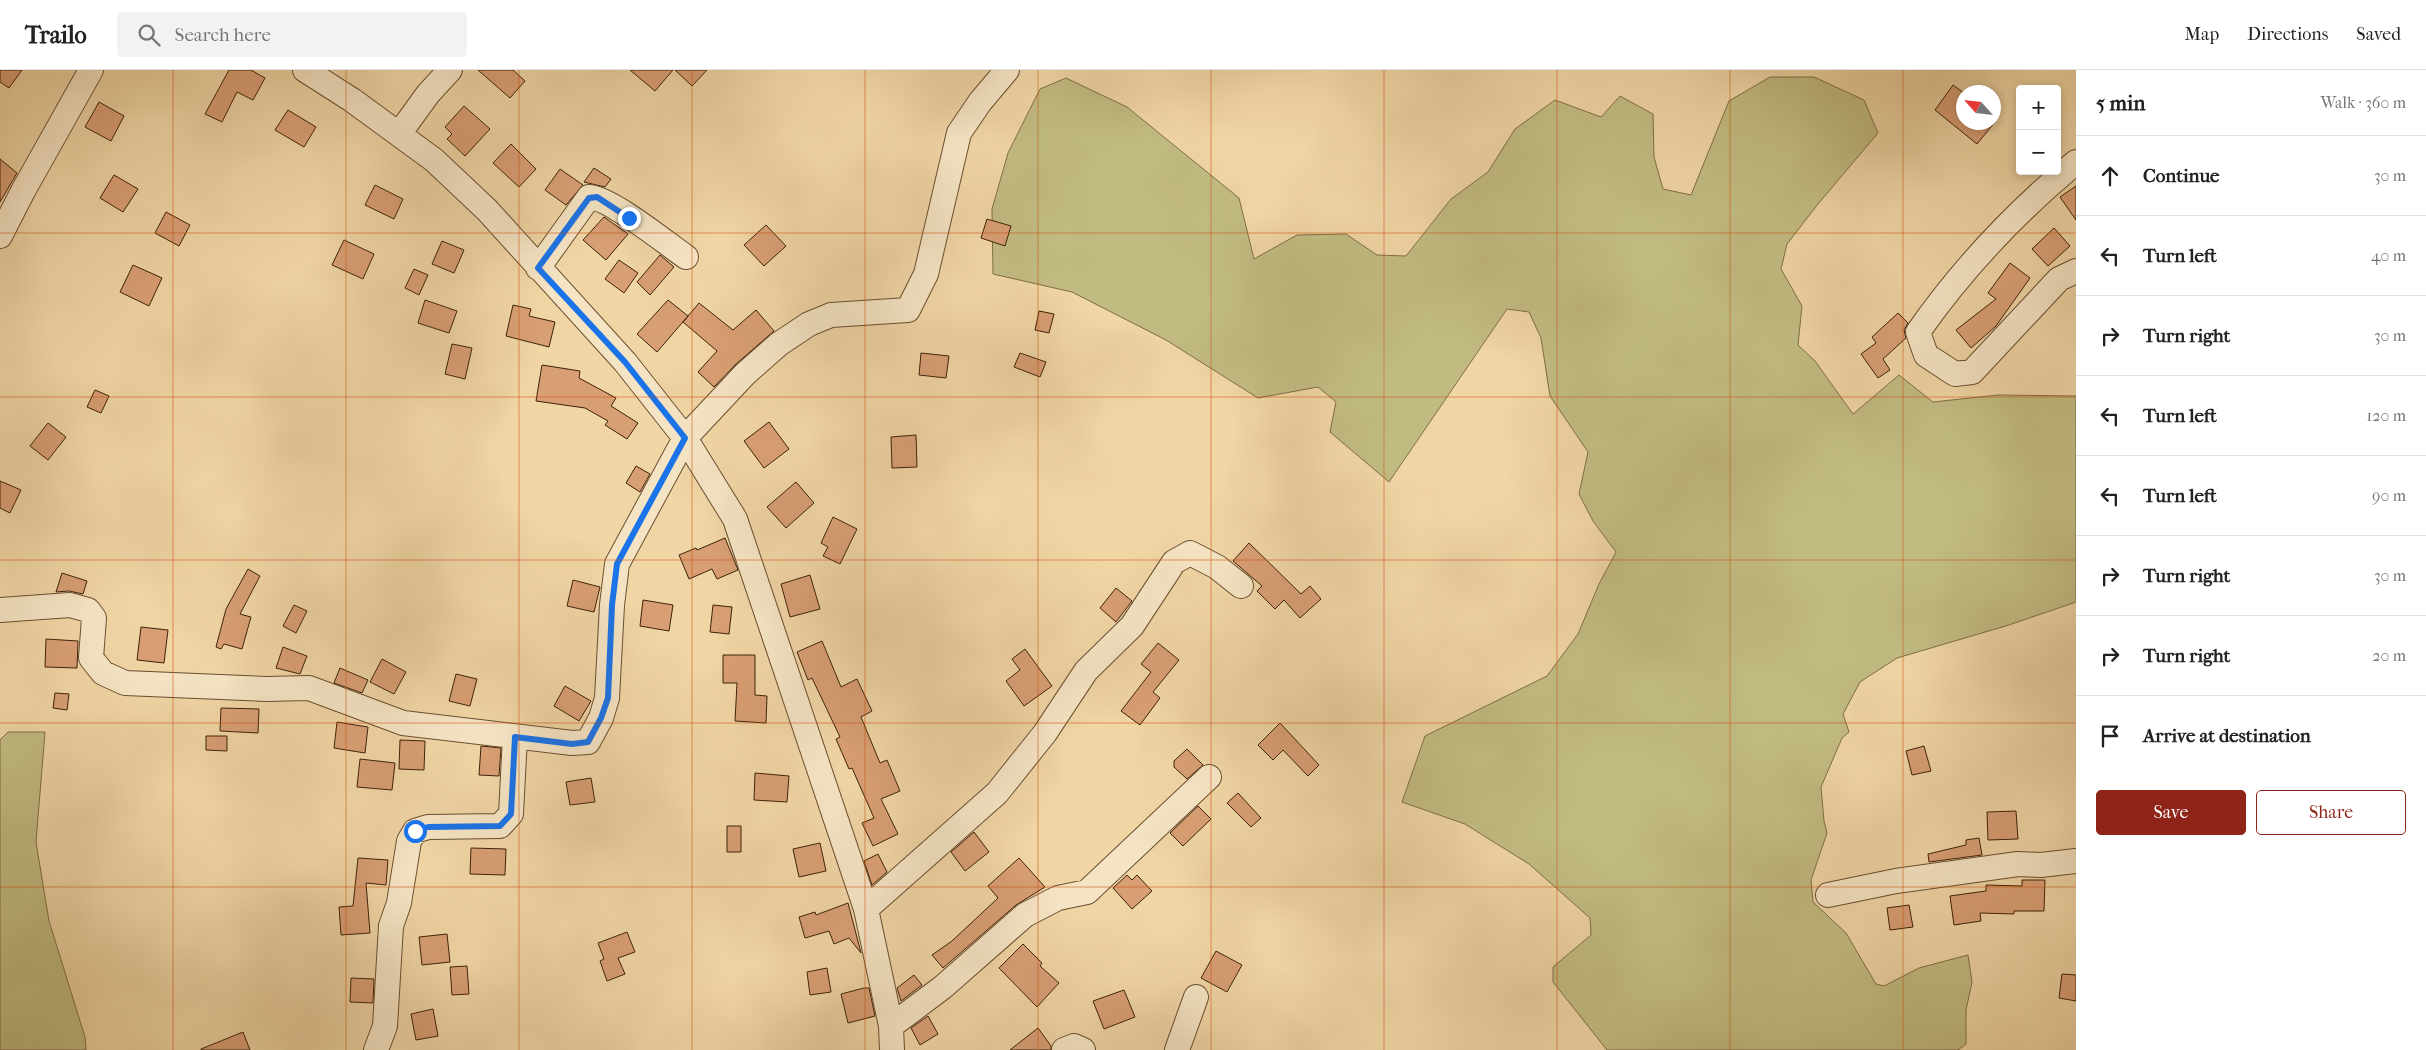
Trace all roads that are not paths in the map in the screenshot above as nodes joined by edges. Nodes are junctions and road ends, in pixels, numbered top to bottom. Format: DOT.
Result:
graph roads {
  1 [pos="91,70"];
  2 [pos="304,70"];
  3 [pos="450,70"];
  4 [pos="1007,70"];
  5 [pos="399,134"];
  6 [pos="2076,162"];
  7 [pos="0,236"];
  8 [pos="686,257"];
  9 [pos="538,268"];
  10 [pos="2076,271"];
  11 [pos="685,438"];
  12 [pos="1241,586"];
  13 [pos="0,610"];
  14 [pos="515,737"];
  15 [pos="1209,777"];
  16 [pos="2076,861"];
  17 [pos="1828,895"];
  18 [pos="866,909"];
  19 [pos="1196,997"];
  20 [pos="891,1026"];
  21 [pos="376,1050"];
  22 [pos="892,1050"];
  23 [pos="1064,1050"];
  24 [pos="1083,1050"];
  25 [pos="1177,1050"];
  1 -- 7 [label="street"];
  2 -- 5 [label="street"];
  3 -- 5 [label="street"];
  4 -- 11 [label="street"];
  5 -- 9 [label="street"];
  6 -- 10 [label="street"];
  8 -- 9 [label="street"];
  9 -- 11 [label="street"];
  11 -- 14 [label="street"];
  11 -- 18 [label="street"];
  12 -- 18 [label="street"];
  13 -- 14 [label="street"];
  14 -- 21 [label="street"];
  15 -- 20 [label="street"];
  16 -- 17 [label="street"];
  18 -- 20 [label="street"];
  19 -- 25 [label="street"];
  20 -- 22 [label="street"];
  23 -- 24 [label="street"];
}
